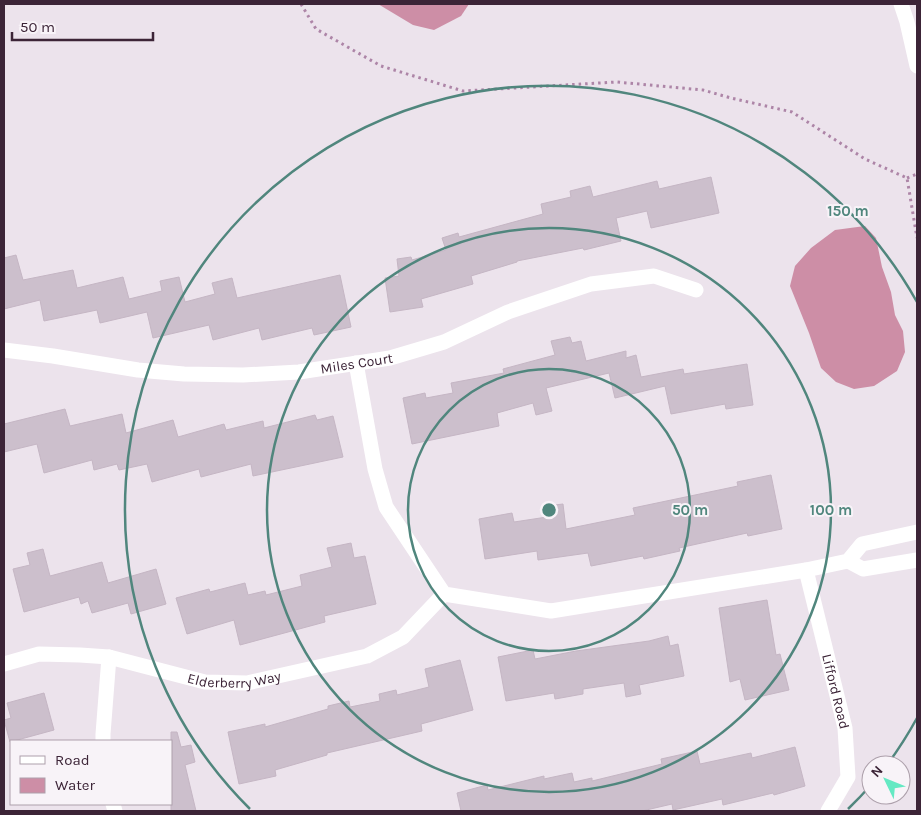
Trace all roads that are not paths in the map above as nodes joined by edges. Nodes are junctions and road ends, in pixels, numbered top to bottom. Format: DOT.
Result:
graph roads {
  1 [pos="901,4"];
  2 [pos="917,66"];
  3 [pos="696,290"];
  4 [pos="4,350"];
  5 [pos="356,363"];
  6 [pos="917,532"];
  7 [pos="917,560"];
  8 [pos="848,561"];
  9 [pos="806,570"];
  10 [pos="444,594"];
  11 [pos="109,657"];
  12 [pos="4,664"];
  13 [pos="103,740"];
  14 [pos="828,811"];
  1 -- 2 [label="street"];
  3 -- 5 [label="street, Miles Court"];
  4 -- 5 [label="street, Miles Court"];
  5 -- 10 [label="street"];
  6 -- 8 [label="street"];
  7 -- 8 [label="street"];
  8 -- 9 [label="street"];
  9 -- 10 [label="street"];
  9 -- 14 [label="street, Lifford Road"];
  10 -- 11 [label="street, Elderberry Way"];
  11 -- 12 [label="street, Elderberry Way"];
  11 -- 13 [label="street"];
}
